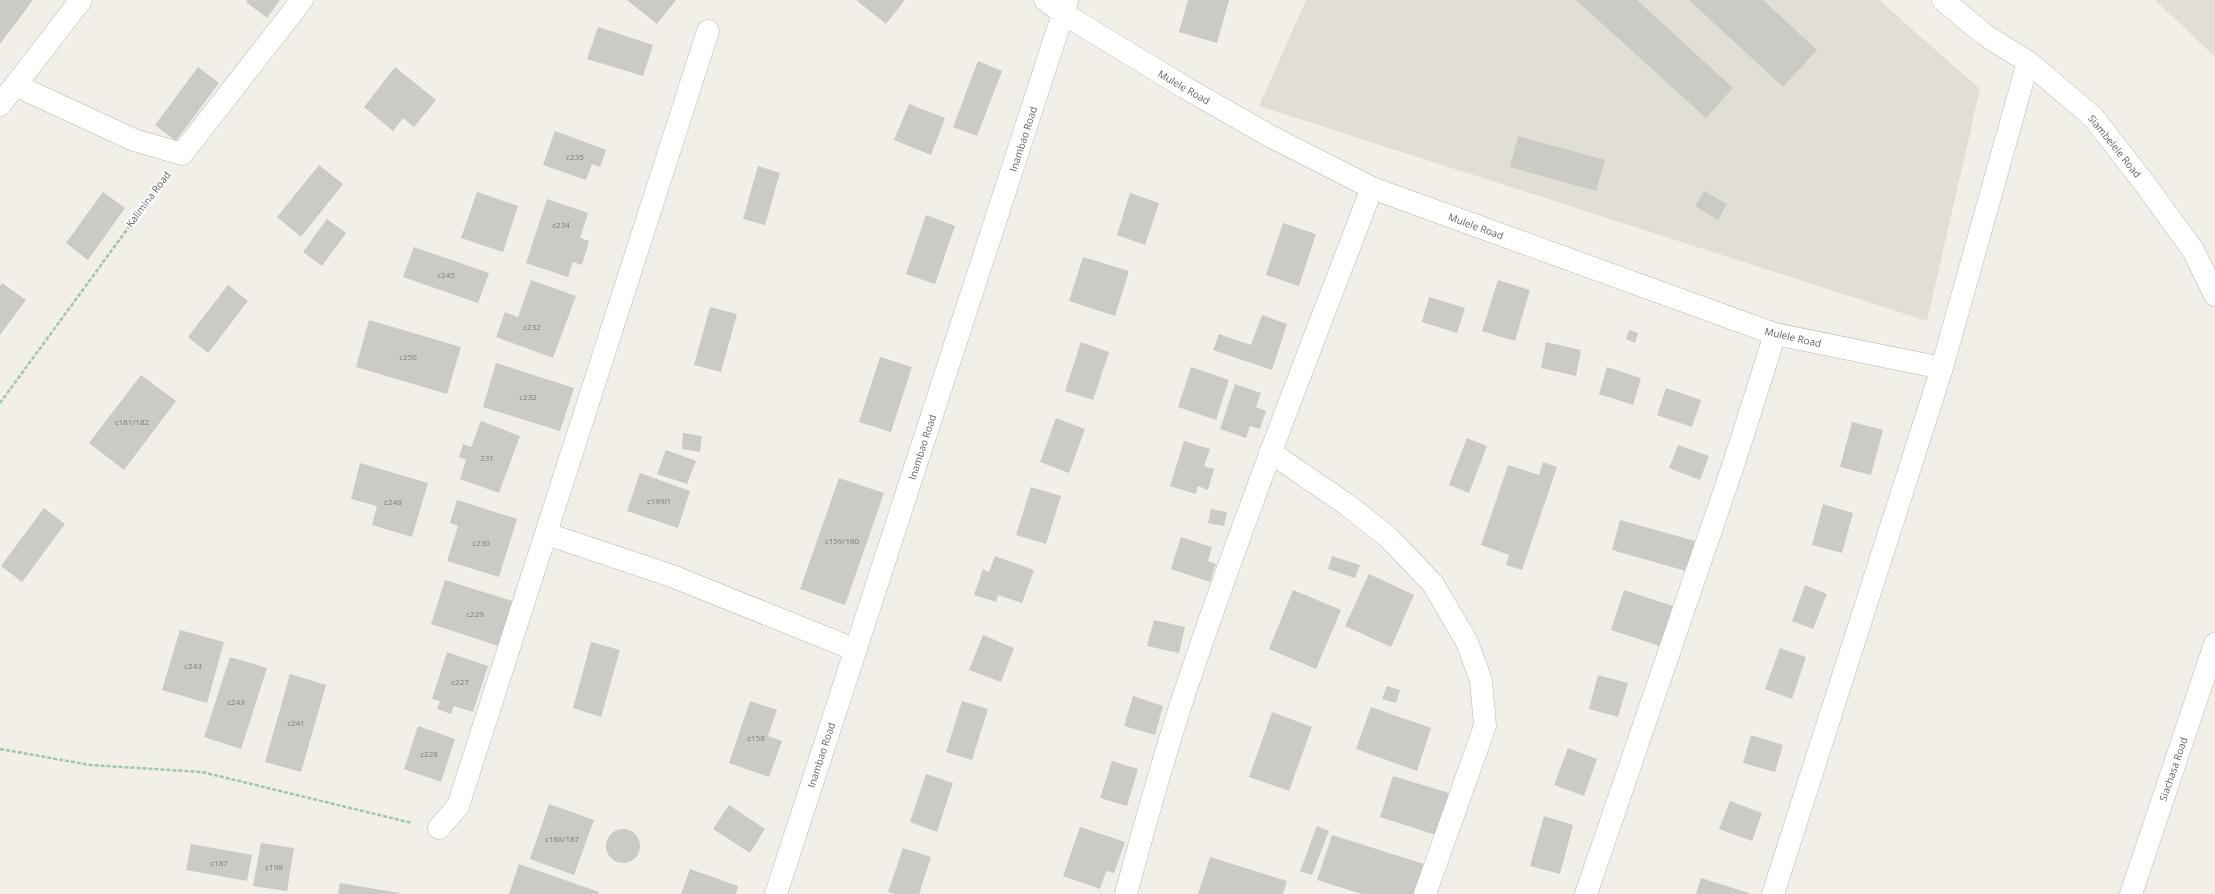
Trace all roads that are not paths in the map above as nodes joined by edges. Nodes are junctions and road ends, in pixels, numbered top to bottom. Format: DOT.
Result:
graph roads {
  1 [pos="81,0"];
  2 [pos="302,0"];
  3 [pos="1045,0"];
  4 [pos="1943,0"];
  5 [pos="1065,7"];
  6 [pos="708,31"];
  7 [pos="2028,62"];
  8 [pos="15,85"];
  9 [pos="0,106"];
  10 [pos="1372,188"];
  11 [pos="2215,295"];
  12 [pos="1774,334"];
  13 [pos="1942,368"];
  14 [pos="1270,452"];
  15 [pos="546,534"];
  16 [pos="2215,644"];
  17 [pos="856,650"];
  18 [pos="440,828"];
  19 [pos="776,894"];
  20 [pos="1126,894"];
  21 [pos="1425,894"];
  22 [pos="1586,894"];
  23 [pos="1773,894"];
  24 [pos="2131,894"];
  1 -- 8 [label="street"];
  2 -- 8 [label="street"];
  3 -- 5 [label="street, Mulele Road"];
  4 -- 7 [label="street, Siambelele Road"];
  5 -- 10 [label="street, Mulele Road"];
  5 -- 17 [label="street, Inambao Road"];
  6 -- 15 [label="street"];
  7 -- 11 [label="street, Siambelele Road"];
  7 -- 13 [label="street"];
  8 -- 9 [label="street"];
  10 -- 12 [label="street, Mulele Road"];
  10 -- 14 [label="street"];
  12 -- 13 [label="street, Mulele Road"];
  12 -- 22 [label="street"];
  13 -- 23 [label="street"];
  14 -- 20 [label="street"];
  14 -- 21 [label="street"];
  15 -- 17 [label="street"];
  15 -- 18 [label="street"];
  16 -- 24 [label="street, Siachasa Road"];
  17 -- 19 [label="street, Inambao Road"];
}
